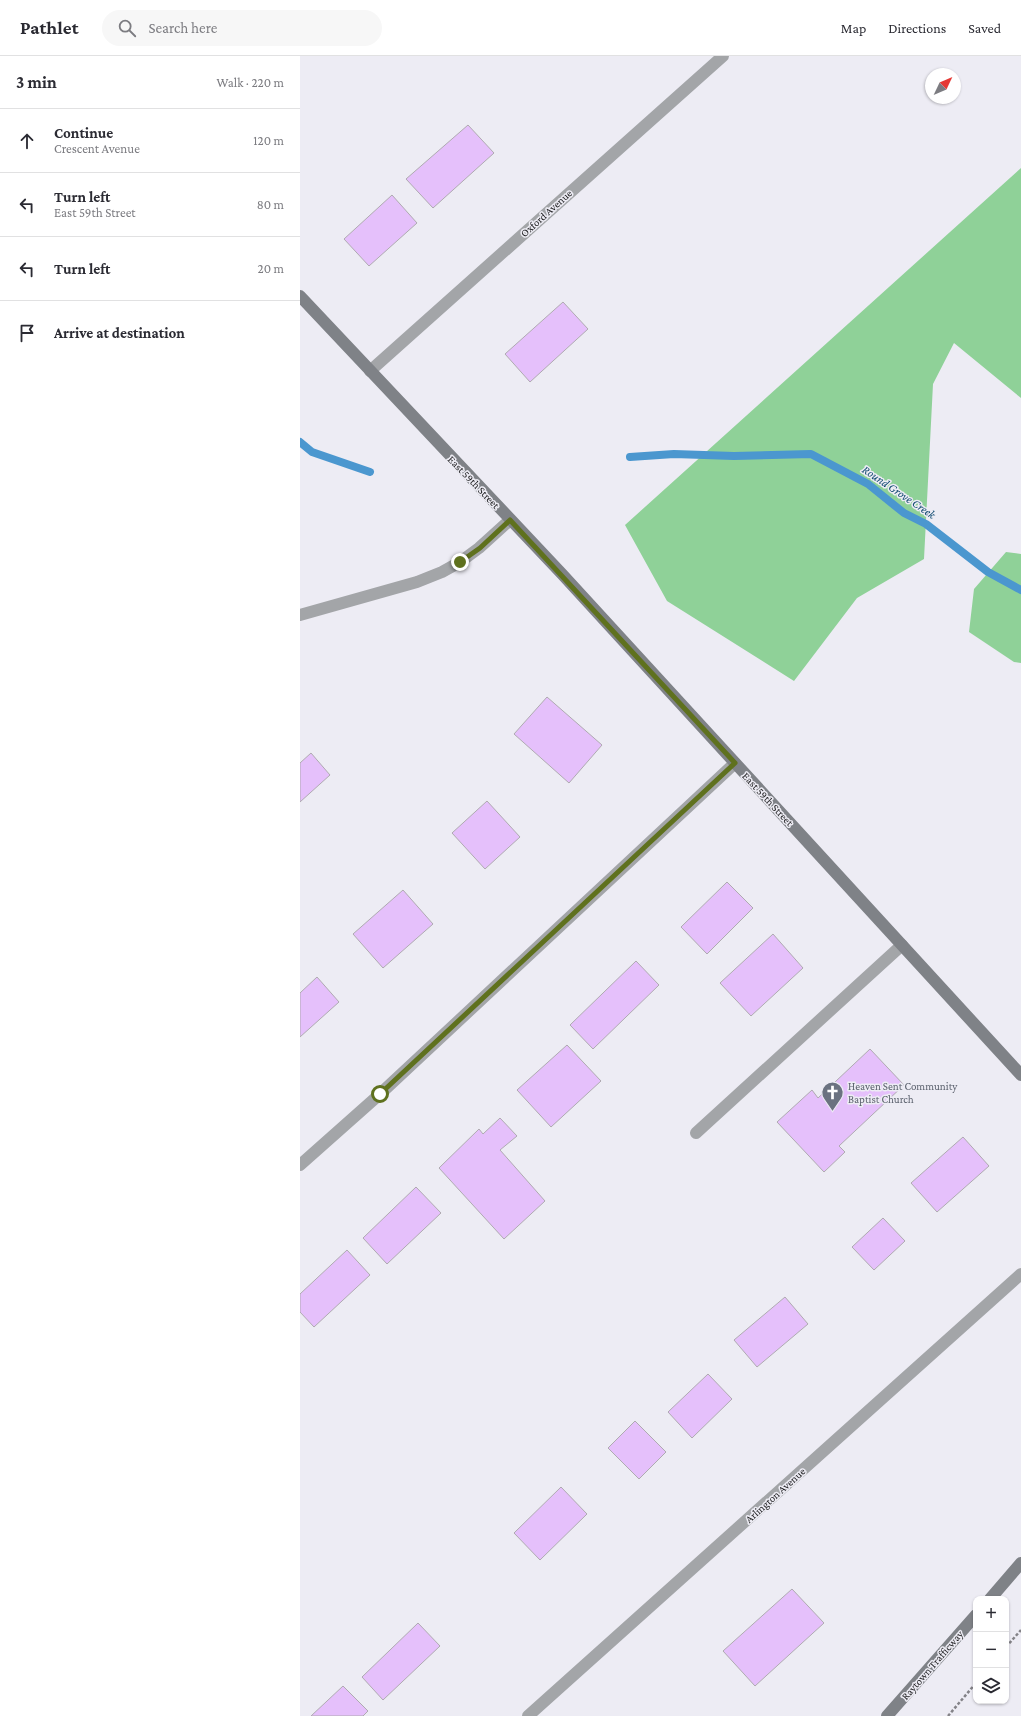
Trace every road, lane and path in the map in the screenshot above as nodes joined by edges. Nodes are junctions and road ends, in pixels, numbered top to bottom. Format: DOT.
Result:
graph roads {
  1 [pos="723,56"];
  2 [pos="300,296"];
  3 [pos="370,371"];
  4 [pos="510,520"];
  5 [pos="300,615"];
  6 [pos="735,763"];
  7 [pos="902,945"];
  8 [pos="1021,1075"];
  9 [pos="696,1133"];
  10 [pos="300,1166"];
  11 [pos="1021,1274"];
  12 [pos="1021,1563"];
  13 [pos="993,1596"];
  14 [pos="973,1618"];
  15 [pos="1021,1630"];
  16 [pos="1009,1644"];
  17 [pos="973,1687"];
  18 [pos="528,1716"];
  19 [pos="887,1716"];
  20 [pos="948,1716"];
  1 -- 3 [label="street, Oxford Avenue"];
  2 -- 3 [label="street, East 59th Street"];
  3 -- 4 [label="street, East 59th Street"];
  4 -- 5 [label="street"];
  4 -- 6 [label="street, East 59th Street"];
  6 -- 7 [label="street, East 59th Street"];
  6 -- 10 [label="street"];
  7 -- 8 [label="street, East 59th Street"];
  7 -- 9 [label="street"];
  11 -- 18 [label="street, Arlington Avenue"];
  12 -- 13 [label="street"];
  14 -- 19 [label="street, Raytown Trafficway"];
  15 -- 16 [label="path"];
  17 -- 20 [label="path"];
}
